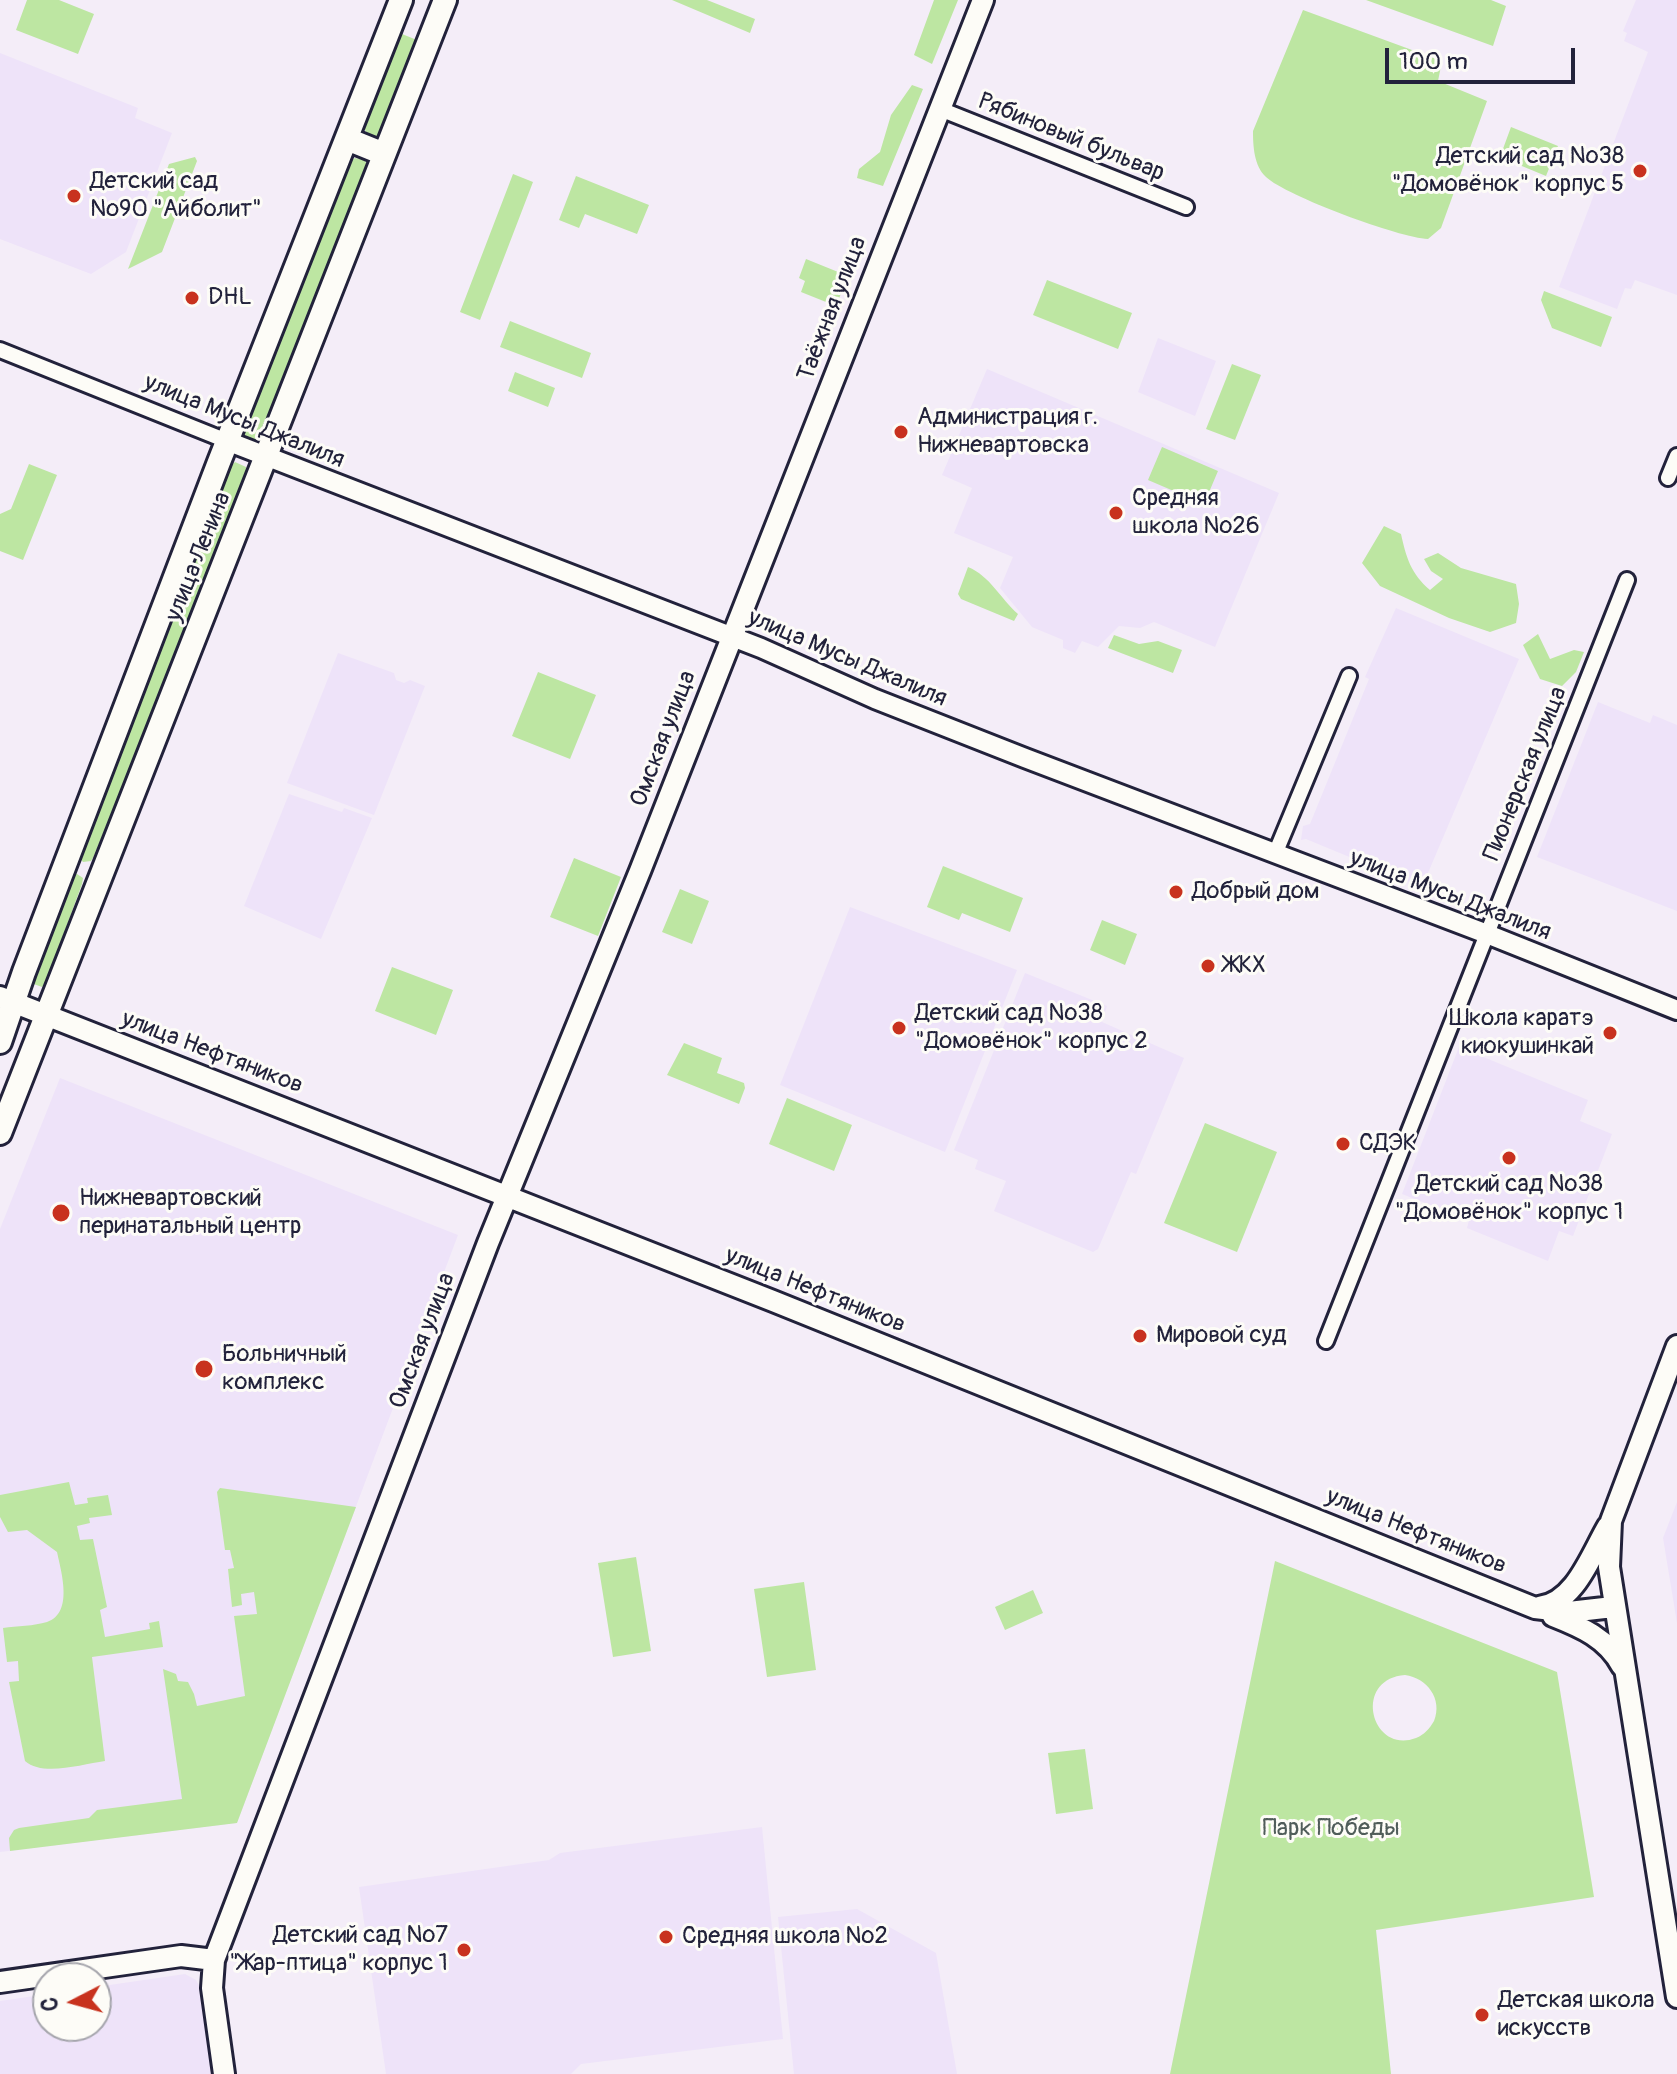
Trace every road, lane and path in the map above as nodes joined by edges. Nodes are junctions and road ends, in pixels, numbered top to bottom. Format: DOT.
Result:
graph roads {
  1 [pos="445,0"];
  2 [pos="983,0"];
  3 [pos="398,1"];
  4 [pos="940,109"];
  5 [pos="347,139"];
  6 [pos="384,154"];
  7 [pos="1186,207"];
  8 [pos="0,350"];
  9 [pos="227,441"];
  10 [pos="1677,456"];
  11 [pos="266,457"];
  12 [pos="1668,478"];
  13 [pos="1627,580"];
  14 [pos="732,637"];
  15 [pos="1349,676"];
  16 [pos="1275,854"];
  17 [pos="67,862"];
  18 [pos="101,875"];
  19 [pos="1487,934"];
  20 [pos="7,999"];
  21 [pos="1677,1010"];
  22 [pos="46,1016"];
  23 [pos="0,1042"];
  24 [pos="0,1133"];
  25 [pos="507,1196"];
  26 [pos="1326,1341"];
  27 [pos="1677,1346"];
  28 [pos="1611,1521"];
  29 [pos="1613,1607"];
  30 [pos="1535,1608"];
  31 [pos="1626,1673"];
  32 [pos="214,1960"];
  33 [pos="0,1982"];
  34 [pos="1677,1997"];
  35 [pos="224,2074"];
  1 -- 6 [label="main road, улица Ленина"];
  2 -- 4 [label="main road, Таёжная улица"];
  3 -- 5 [label="main road, улица Ленина"];
  4 -- 7 [label="street, Рябиновый бульвар"];
  4 -- 14 [label="main road, Таёжная улица"];
  5 -- 6 [label="main road"];
  5 -- 9 [label="main road, улица Ленина"];
  6 -- 11 [label="main road, улица Ленина"];
  8 -- 9 [label="street, улица Мусы Джалиля"];
  9 -- 11 [label="street, улица Мусы Джалиля"];
  9 -- 17 [label="main road, улица Ленина"];
  10 -- 12 [label="street"];
  11 -- 14 [label="street, улица Мусы Джалиля"];
  11 -- 18 [label="main road, улица Ленина"];
  13 -- 19 [label="street, Пионерская улица"];
  14 -- 16 [label="street, улица Мусы Джалиля"];
  14 -- 25 [label="main road, Омская улица"];
  15 -- 16 [label="street"];
  16 -- 19 [label="street, улица Мусы Джалиля"];
  17 -- 18 [label="main road"];
  17 -- 20 [label="main road, улица Ленина"];
  18 -- 22 [label="main road, улица Ленина"];
  19 -- 21 [label="street, улица Мусы Джалиля"];
  19 -- 26 [label="street, Пионерская улица"];
  20 -- 22 [label="main road, улица Нефтяников"];
  20 -- 23 [label="main road, улица Ленина"];
  22 -- 24 [label="main road, улица Ленина"];
  22 -- 25 [label="main road, улица Нефтяников"];
  25 -- 30 [label="main road, улица Нефтяников"];
  25 -- 32 [label="main road, Омская улица"];
  27 -- 28 [label="main road"];
  28 -- 29 [label="main road"];
  28 -- 30 [label="main road"];
  29 -- 30 [label="main road, улица Нефтяников"];
  29 -- 31 [label="main road"];
  30 -- 31 [label="main road"];
  31 -- 34 [label="main road"];
  32 -- 33 [label="main road"];
  32 -- 35 [label="main road, Омская улица"];
}
